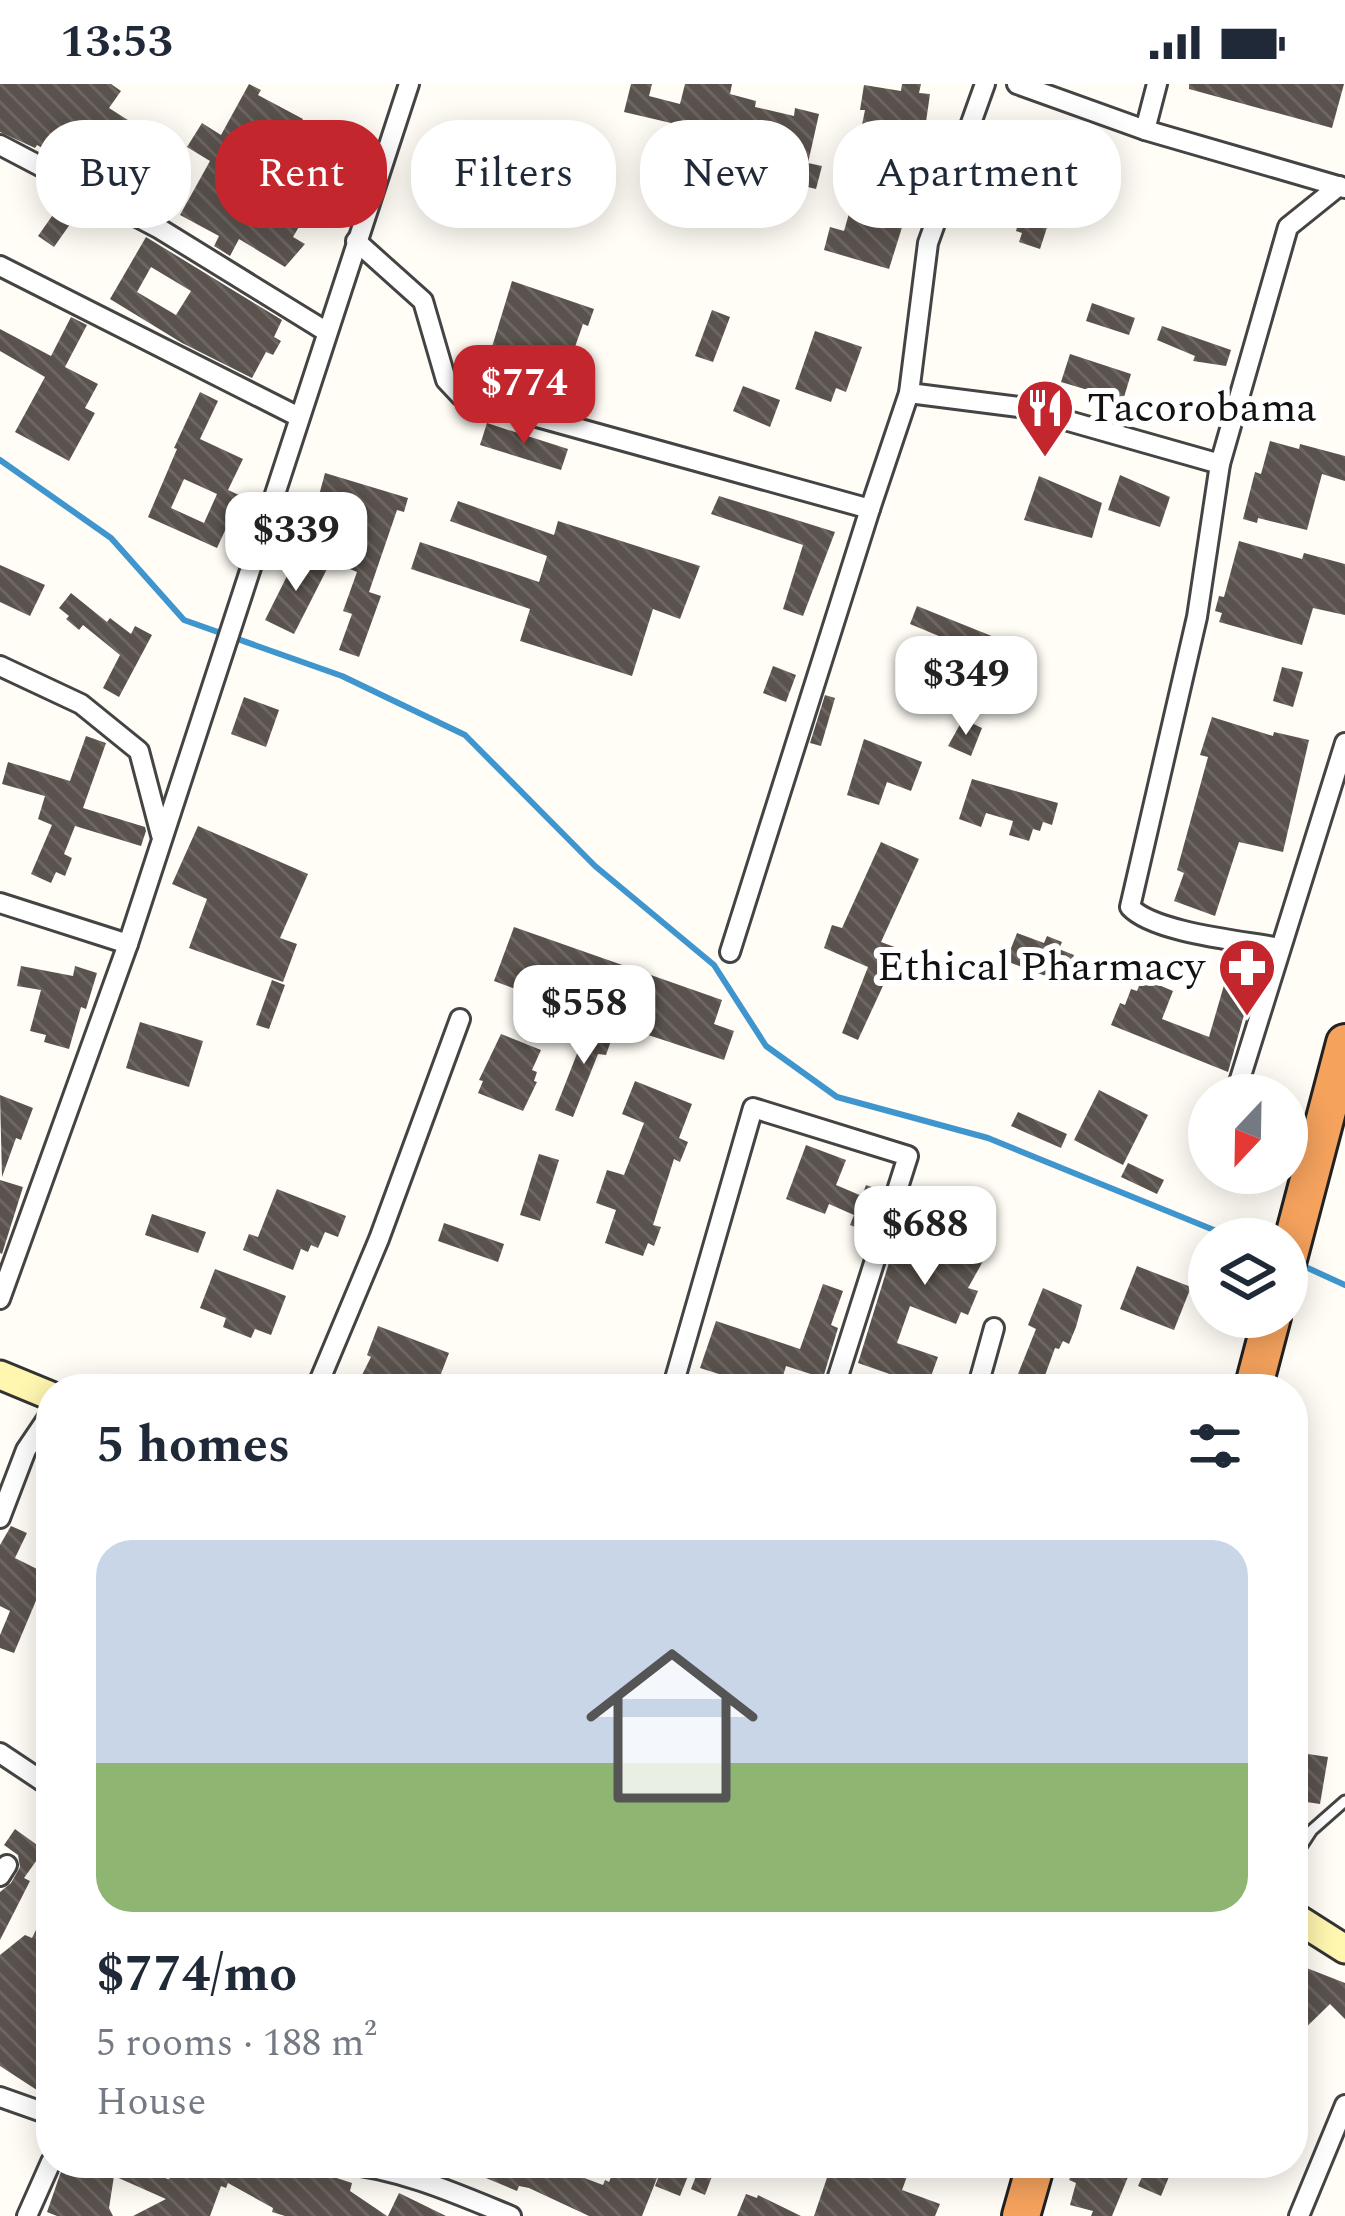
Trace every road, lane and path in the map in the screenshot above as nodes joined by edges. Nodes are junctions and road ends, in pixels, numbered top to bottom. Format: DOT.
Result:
graph roads {
  1 [pos="409,84"];
  2 [pos="985,84"];
  3 [pos="1017,84"];
  4 [pos="1156,84"];
  5 [pos="1145,130"];
  6 [pos="0,145"];
  7 [pos="1342,187"];
  8 [pos="356,241"];
  9 [pos="0,266"];
  10 [pos="327,332"];
  11 [pos="908,393"];
  12 [pos="297,416"];
  13 [pos="1220,464"];
  14 [pos="870,509"];
  15 [pos="0,666"];
  16 [pos="1345,743"];
  17 [pos="160,835"];
  18 [pos="0,903"];
  19 [pos="128,944"];
  20 [pos="1280,948"];
  21 [pos="730,952"];
  22 [pos="460,1019"];
  23 [pos="1345,1046"];
  24 [pos="1241,1074"];
  25 [pos="1299,1218"];
  26 [pos="0,1300"];
  27 [pos="994,1328"];
  28 [pos="1266,1338"];
  29 [pos="322,1374"];
  30 [pos="676,1374"];
  31 [pos="839,1374"];
  32 [pos="980,1374"];
  33 [pos="1257,1374"];
  34 [pos="0,1375"];
  35 [pos="36,1390"];
  36 [pos="36,1435"];
  37 [pos="0,1519"];
  38 [pos="0,1753"];
  39 [pos="36,1776"];
  40 [pos="1345,1801"];
  41 [pos="1308,1836"];
  42 [pos="1308,1925"];
  43 [pos="1345,1948"];
  44 [pos="0,2097"];
  45 [pos="1345,2105"];
  46 [pos="36,2110"];
  47 [pos="44,2178"];
  48 [pos="412,2178"];
  49 [pos="1032,2178"];
  50 [pos="488,2211"];
  51 [pos="1302,2215"];
  52 [pos="27,2216"];
  53 [pos="512,2216"];
  54 [pos="1021,2216"];
  1 -- 8 [label="street"];
  2 -- 11 [label="street"];
  3 -- 5 [label="street"];
  4 -- 5 [label="street"];
  5 -- 7 [label="street"];
  6 -- 10 [label="street"];
  7 -- 13 [label="street"];
  8 -- 10 [label="street"];
  8 -- 14 [label="street"];
  9 -- 12 [label="street"];
  10 -- 12 [label="street"];
  11 -- 13 [label="street"];
  11 -- 14 [label="street"];
  12 -- 17 [label="street"];
  13 -- 20 [label="street"];
  14 -- 21 [label="street"];
  15 -- 17 [label="street"];
  16 -- 20 [label="street"];
  17 -- 19 [label="street"];
  18 -- 19 [label="street"];
  19 -- 26 [label="street"];
  20 -- 24 [label="street"];
  22 -- 29 [label="street"];
  23 -- 25 [label="highway"];
  27 -- 32 [label="street"];
  28 -- 33 [label="highway"];
  30 -- 31 [label="street"];
  34 -- 35 [label="street"];
  36 -- 37 [label="street"];
  38 -- 39 [label="street"];
  40 -- 41 [label="lane"];
  42 -- 43 [label="street"];
  44 -- 46 [label="street"];
  45 -- 51 [label="street"];
  47 -- 52 [label="street"];
  48 -- 50 [label="street"];
  49 -- 54 [label="highway"];
  50 -- 53 [label="street"];
}
